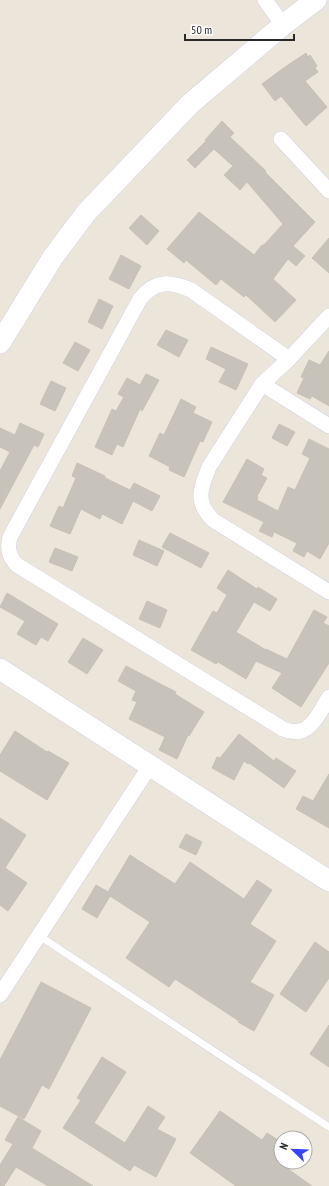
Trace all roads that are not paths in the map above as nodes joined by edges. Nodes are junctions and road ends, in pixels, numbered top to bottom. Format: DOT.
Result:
graph roads {
  1 [pos="266,0"];
  2 [pos="316,0"];
  3 [pos="282,25"];
  4 [pos="281,140"];
  5 [pos="329,191"];
  6 [pos="329,316"];
  7 [pos="0,343"];
  8 [pos="289,359"];
  9 [pos="262,384"];
  10 [pos="329,426"];
  11 [pos="329,592"];
  12 [pos="0,669"];
  13 [pos="329,697"];
  14 [pos="150,766"];
  15 [pos="329,881"];
  16 [pos="38,935"];
  17 [pos="0,995"];
  18 [pos="329,1127"];
  1 -- 3 [label="street"];
  2 -- 3 [label="street"];
  3 -- 7 [label="street"];
  4 -- 5 [label="street"];
  6 -- 8 [label="street"];
  8 -- 9 [label="street"];
  8 -- 13 [label="street"];
  9 -- 10 [label="street"];
  9 -- 11 [label="street"];
  12 -- 14 [label="street"];
  14 -- 15 [label="street"];
  14 -- 16 [label="street"];
  16 -- 17 [label="street"];
  16 -- 18 [label="lane"];
}
